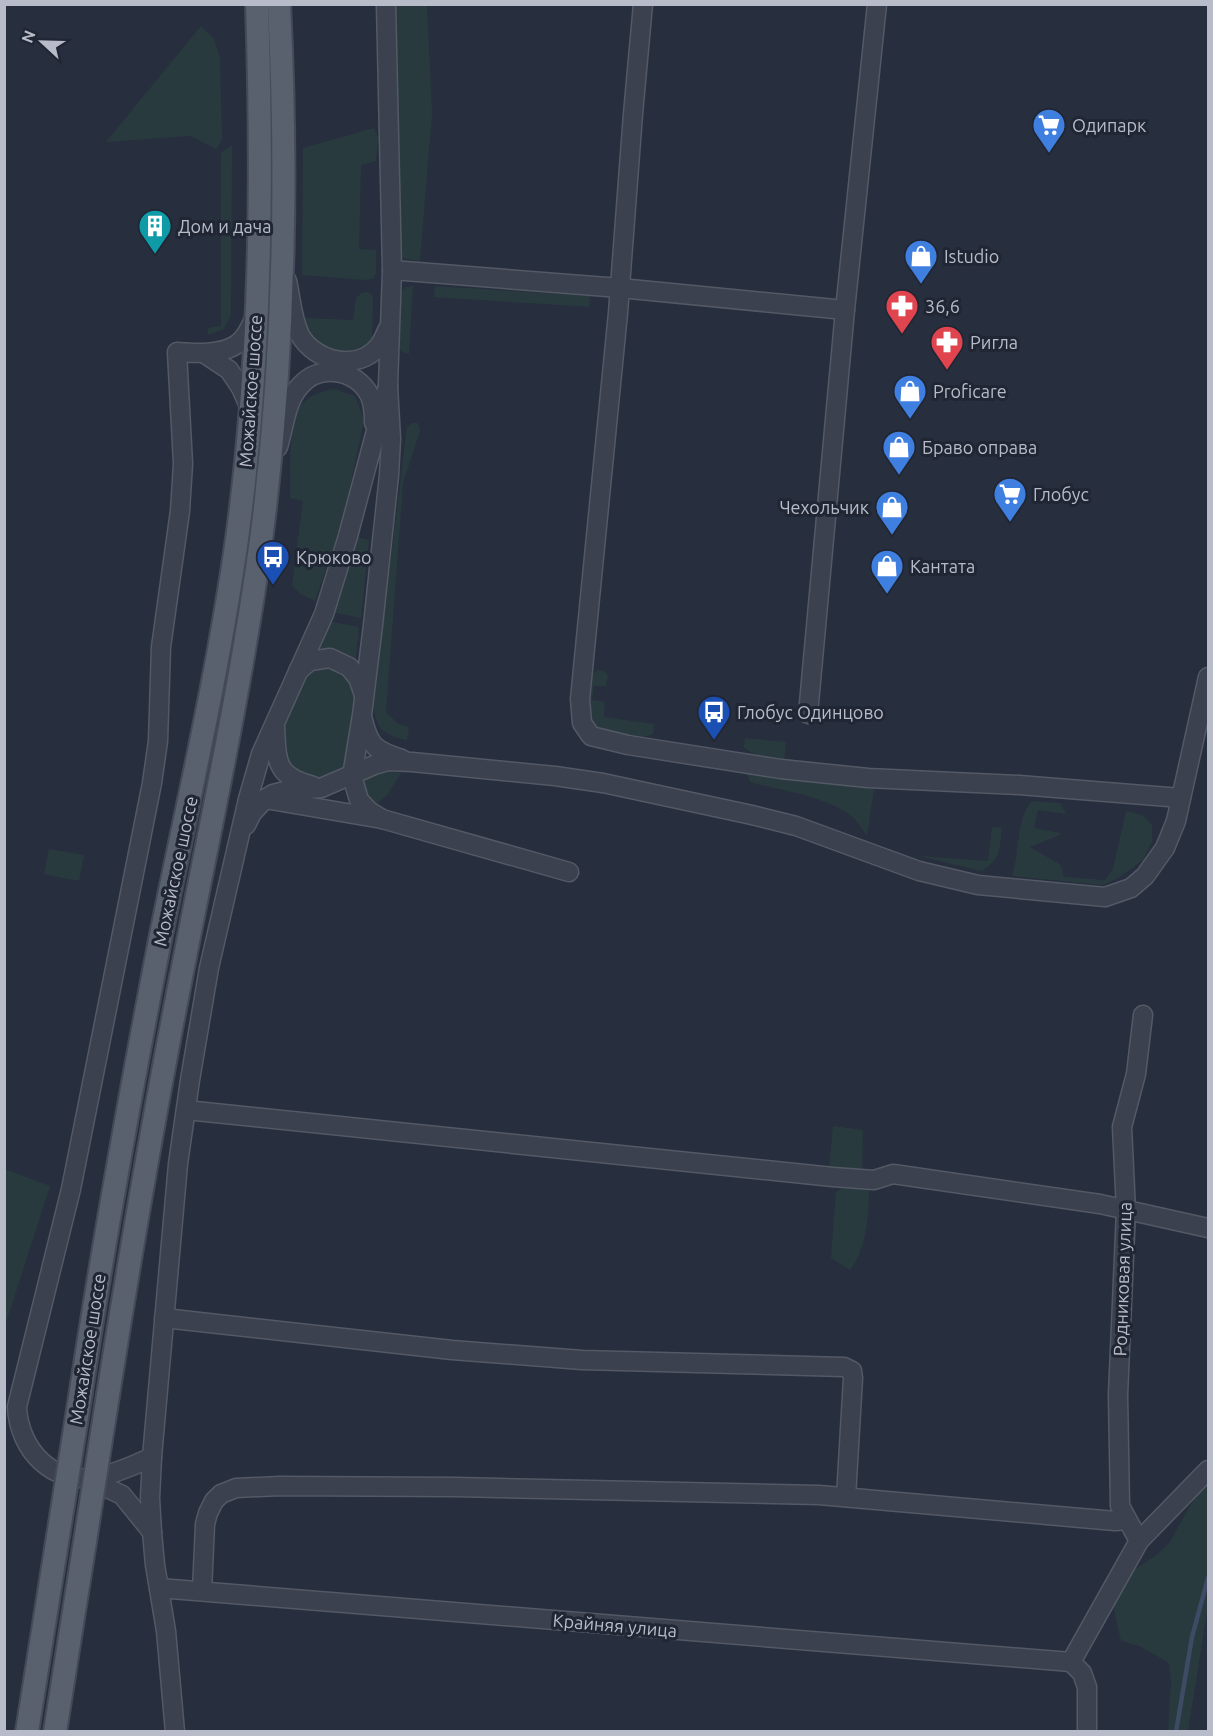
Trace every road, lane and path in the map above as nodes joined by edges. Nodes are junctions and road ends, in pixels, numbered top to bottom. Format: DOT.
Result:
graph roads {
  1 [pos="257,4"];
  2 [pos="279,4"];
  3 [pos="386,4"];
  4 [pos="643,4"];
  5 [pos="877,4"];
  6 [pos="283,262"];
  7 [pos="392,270"];
  8 [pos="620,288"];
  9 [pos="846,310"];
  10 [pos="256,315"];
  11 [pos="390,325"];
  12 [pos="205,354"];
  13 [pos="388,386"];
  14 [pos="250,408"];
  15 [pos="375,438"];
  16 [pos="267,489"];
  17 [pos="298,671"];
  18 [pos="1209,677"];
  19 [pos="364,696"];
  20 [pos="808,714"];
  21 [pos="362,715"];
  22 [pos="275,722"];
  23 [pos="412,762"];
  24 [pos="352,776"];
  25 [pos="321,788"];
  26 [pos="1181,798"];
  27 [pos="265,799"];
  28 [pos="382,819"];
  29 [pos="239,838"];
  30 [pos="569,872"];
  31 [pos="1143,1015"];
  32 [pos="186,1110"];
  33 [pos="1126,1210"];
  34 [pos="1209,1228"];
  35 [pos="164,1318"];
  36 [pos="152,1457"];
  37 [pos="1209,1470"];
  38 [pos="86,1478"];
  39 [pos="846,1497"];
  40 [pos="1127,1520"];
  41 [pos="152,1532"];
  42 [pos="1139,1541"];
  43 [pos="159,1588"];
  44 [pos="202,1591"];
  45 [pos="1071,1662"];
  46 [pos="27,1731"];
  47 [pos="55,1731"];
  48 [pos="175,1731"];
  49 [pos="1087,1731"];
  1 -- 10 [label="main road, Можайское шоссе"];
  2 -- 6 [label="main road, Можайское шоссе"];
  3 -- 7 [label="street"];
  4 -- 8 [label="street"];
  5 -- 9 [label="street"];
  6 -- 11 [label="street"];
  6 -- 16 [label="main road, Можайское шоссе"];
  7 -- 8 [label="street"];
  7 -- 11 [label="street"];
  8 -- 9 [label="street"];
  8 -- 26 [label="street"];
  9 -- 20 [label="street"];
  10 -- 12 [label="street"];
  10 -- 14 [label="main road, Можайское шоссе"];
  11 -- 13 [label="street"];
  12 -- 14 [label="street"];
  12 -- 38 [label="street"];
  13 -- 15 [label="street"];
  13 -- 19 [label="street"];
  14 -- 46 [label="main road, Можайское шоссе, bridge"];
  15 -- 16 [label="street"];
  15 -- 17 [label="street"];
  16 -- 47 [label="main road, Можайское шоссе, bridge"];
  17 -- 19 [label="street"];
  17 -- 22 [label="street"];
  18 -- 26 [label="street"];
  19 -- 21 [label="street"];
  21 -- 23 [label="street"];
  21 -- 24 [label="street"];
  22 -- 25 [label="street"];
  22 -- 29 [label="street"];
  23 -- 24 [label="street"];
  23 -- 26 [label="street"];
  24 -- 25 [label="street"];
  24 -- 28 [label="street"];
  25 -- 27 [label="street"];
  27 -- 28 [label="street"];
  27 -- 29 [label="street"];
  28 -- 30 [label="street"];
  29 -- 32 [label="street"];
  31 -- 33 [label="street, Родниковая улица"];
  32 -- 33 [label="street"];
  32 -- 35 [label="street"];
  33 -- 34 [label="street"];
  33 -- 40 [label="street, Родниковая улица"];
  35 -- 36 [label="street"];
  35 -- 39 [label="street"];
  36 -- 38 [label="street"];
  36 -- 41 [label="street"];
  37 -- 42 [label="street"];
  38 -- 41 [label="street"];
  39 -- 40 [label="street"];
  39 -- 44 [label="street"];
  40 -- 42 [label="street, Родниковая улица"];
  41 -- 43 [label="street"];
  42 -- 45 [label="street"];
  43 -- 44 [label="street, Крайняя улица"];
  43 -- 48 [label="street"];
  44 -- 45 [label="street, Крайняя улица"];
  45 -- 49 [label="street"];
}
